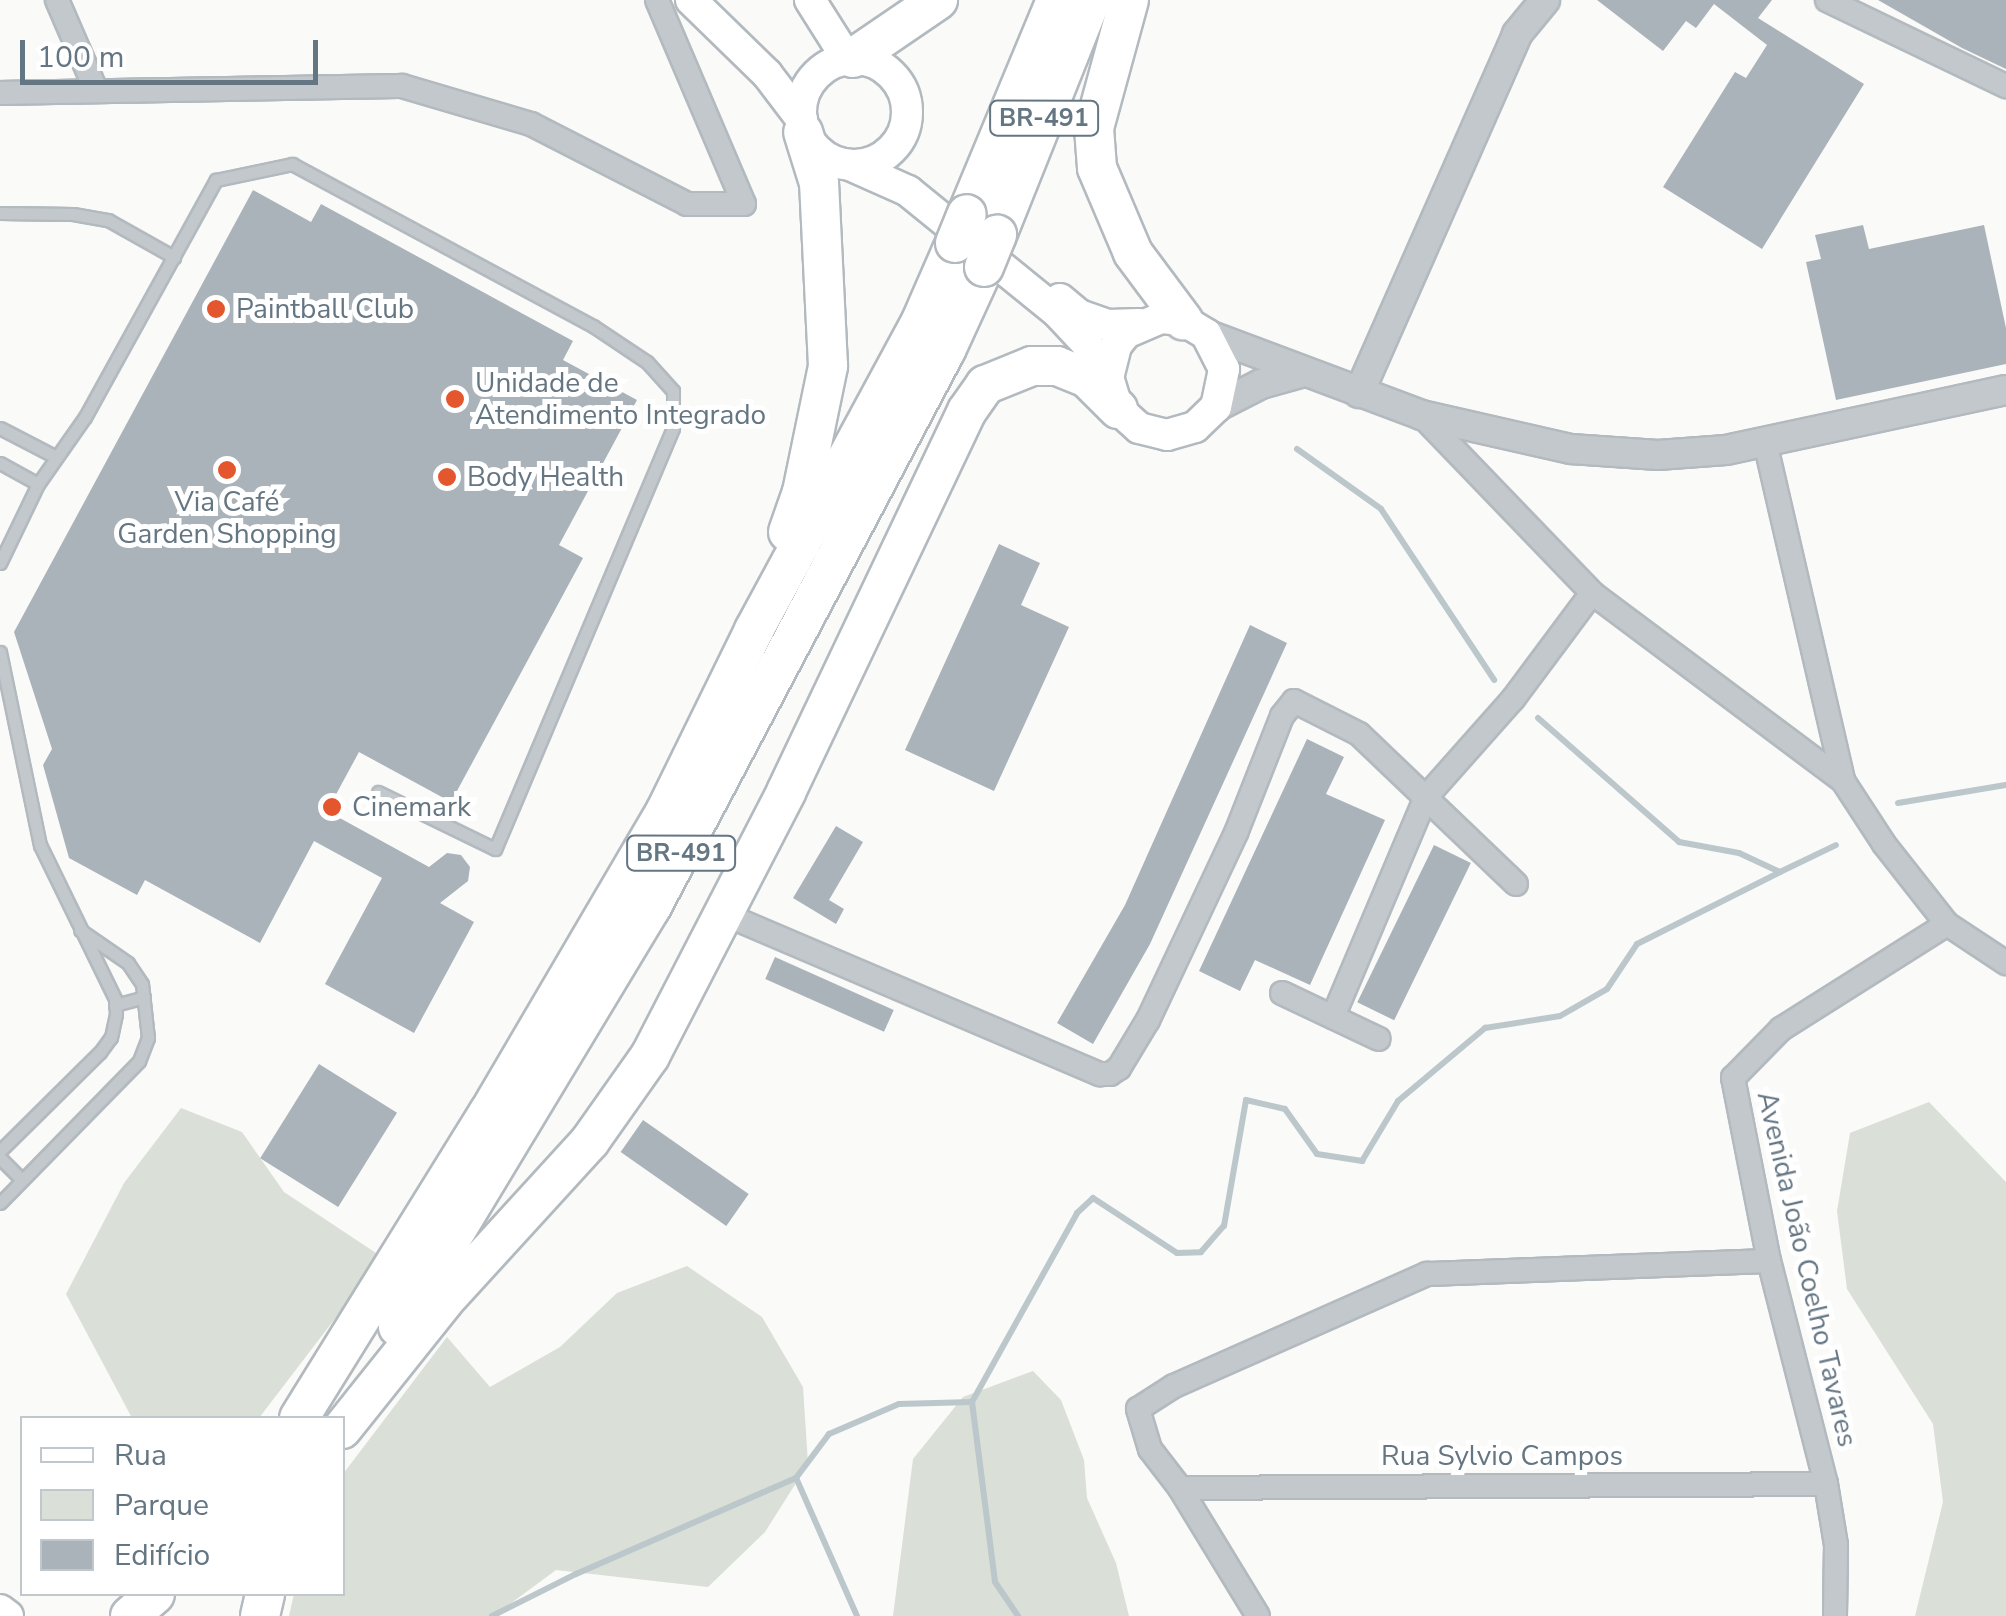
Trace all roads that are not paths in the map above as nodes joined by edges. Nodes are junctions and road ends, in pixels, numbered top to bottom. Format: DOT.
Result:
graph roads {
  1 [pos="57,0"];
  2 [pos="657,0"];
  3 [pos="692,0"];
  4 [pos="810,0"];
  5 [pos="938,0"];
  6 [pos="1056,0"];
  7 [pos="1091,0"];
  8 [pos="1129,0"];
  9 [pos="1545,0"];
  10 [pos="1827,0"];
  11 [pos="849,57"];
  12 [pos="2006,86"];
  13 [pos="96,90"];
  14 [pos="0,92"];
  15 [pos="802,126"];
  16 [pos="904,131"];
  17 [pos="850,165"];
  18 [pos="0,213"];
  19 [pos="976,240"];
  20 [pos="174,257"];
  21 [pos="1140,324"];
  22 [pos="1194,327"];
  23 [pos="1301,372"];
  24 [pos="2006,390"];
  25 [pos="1113,393"];
  26 [pos="1360,393"];
  27 [pos="1216,407"];
  28 [pos="1422,415"];
  29 [pos="0,428"];
  30 [pos="1765,442"];
  31 [pos="56,457"];
  32 [pos="0,463"];
  33 [pos="38,484"];
  34 [pos="0,563"];
  35 [pos="1592,593"];
  36 [pos="754,630"];
  37 [pos="0,652"];
  38 [pos="1843,781"];
  39 [pos="378,792"];
  40 [pos="1426,797"];
  41 [pos="1516,884"];
  42 [pos="724,914"];
  43 [pos="1947,924"];
  44 [pos="80,930"];
  45 [pos="2006,964"];
  46 [pos="1282,992"];
  47 [pos="144,997"];
  48 [pos="116,1005"];
  49 [pos="1332,1016"];
  50 [pos="1379,1038"];
  51 [pos="0,1154"];
  52 [pos="22,1180"];
  53 [pos="0,1202"];
  54 [pos="1769,1261"];
  55 [pos="300,1416"];
  56 [pos="343,1416"];
  57 [pos="345,1425"];
  58 [pos="1826,1484"];
  59 [pos="1180,1488"];
  60 [pos="154,1596"];
  61 [pos="174,1596"];
  62 [pos="0,1610"];
  63 [pos="8,1616"];
  64 [pos="130,1616"];
  65 [pos="154,1616"];
  66 [pos="1258,1616"];
  67 [pos="1835,1616"];
  1 -- 13 [label="street"];
  2 -- 13 [label="street"];
  3 -- 15 [label="main road"];
  4 -- 11 [label="main road"];
  5 -- 11 [label="highway"];
  6 -- 19 [label="highway, BR-491"];
  7 -- 19 [label="highway, BR-491"];
  8 -- 22 [label="highway"];
  9 -- 26 [label="street"];
  10 -- 12 [label="street"];
  11 -- 15 [label="main road"];
  11 -- 16 [label="main road"];
  13 -- 14 [label="street"];
  15 -- 17 [label="main road"];
  15 -- 36 [label="highway"];
  16 -- 17 [label="main road"];
  16 -- 21 [label="main road"];
  17 -- 25 [label="main road"];
  18 -- 20 [label="lane"];
  19 -- 36 [label="highway, BR-491"];
  19 -- 56 [label="highway, BR-491"];
  20 -- 31 [label="lane"];
  20 -- 39 [label="lane"];
  21 -- 22 [label="main road"];
  21 -- 25 [label="main road"];
  22 -- 23 [label="street"];
  22 -- 27 [label="main road"];
  23 -- 26 [label="street"];
  23 -- 27 [label="street"];
  24 -- 30 [label="street"];
  25 -- 27 [label="main road"];
  25 -- 42 [label="highway"];
  26 -- 28 [label="street"];
  28 -- 30 [label="street"];
  28 -- 35 [label="street"];
  29 -- 31 [label="lane"];
  30 -- 38 [label="street"];
  31 -- 33 [label="lane"];
  32 -- 33 [label="lane"];
  33 -- 34 [label="lane"];
  35 -- 38 [label="street"];
  35 -- 40 [label="street"];
  36 -- 55 [label="highway, BR-491"];
  37 -- 44 [label="lane"];
  38 -- 43 [label="street"];
  40 -- 41 [label="street"];
  40 -- 42 [label="street"];
  40 -- 49 [label="street"];
  42 -- 57 [label="highway"];
  43 -- 45 [label="street"];
  43 -- 54 [label="street, Avenida João Coelho Tavares"];
  44 -- 47 [label="lane"];
  44 -- 48 [label="lane"];
  46 -- 49 [label="street"];
  47 -- 48 [label="lane"];
  47 -- 52 [label="lane"];
  48 -- 51 [label="lane"];
  49 -- 50 [label="street"];
  51 -- 52 [label="lane"];
  52 -- 53 [label="lane"];
  54 -- 58 [label="street, Avenida João Coelho Tavares"];
  54 -- 59 [label="street"];
  58 -- 59 [label="street, Rua Sylvio Campos"];
  58 -- 67 [label="street, Avenida João Coelho Tavares"];
  59 -- 66 [label="street"];
  60 -- 64 [label="highway"];
  61 -- 65 [label="highway"];
  62 -- 63 [label="main road"];
}
